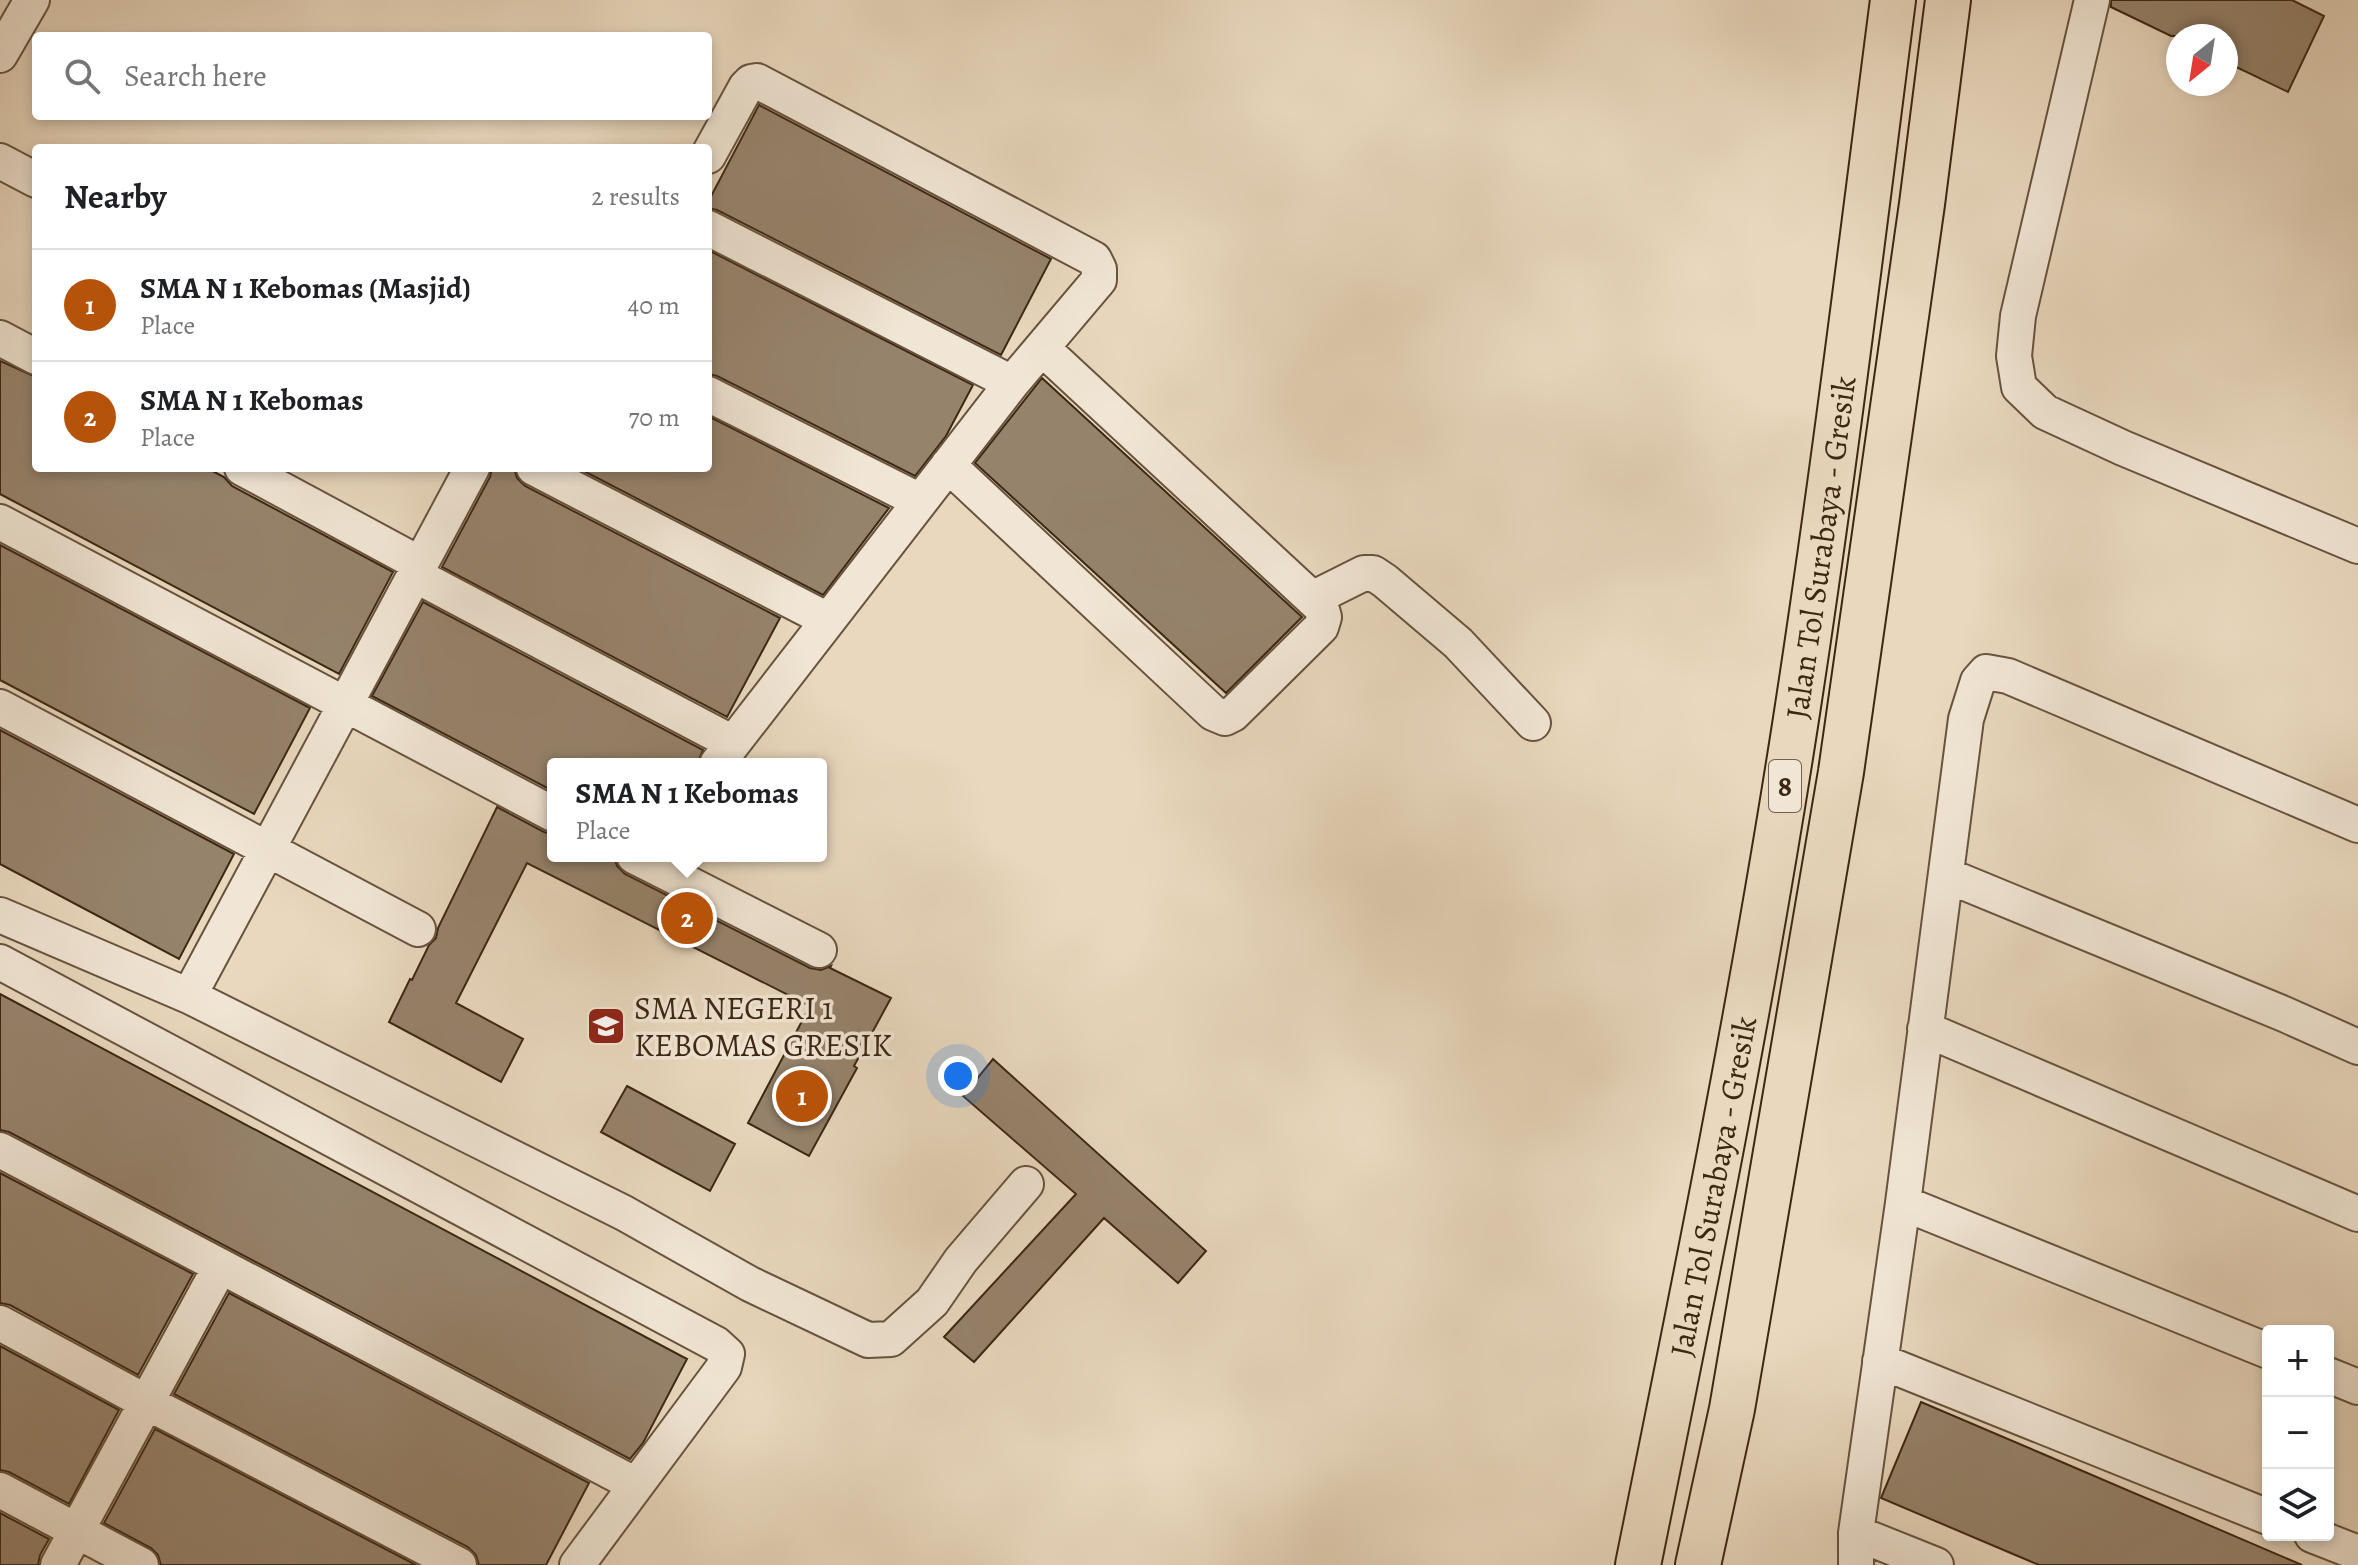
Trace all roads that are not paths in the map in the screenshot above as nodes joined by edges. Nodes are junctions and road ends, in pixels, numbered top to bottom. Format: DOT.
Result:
graph roads {
  1 [pos="32,0"];
  2 [pos="1893,0"];
  3 [pos="1948,0"];
  4 [pos="2092,0"];
  5 [pos="0,55"];
  6 [pos="712,149"];
  7 [pos="0,161"];
  8 [pos="32,178"];
  9 [pos="712,230"];
  10 [pos="0,338"];
  11 [pos="1043,349"];
  12 [pos="32,355"];
  13 [pos="1012,383"];
  14 [pos="712,396"];
  15 [pos="948,465"];
  16 [pos="249,472"];
  17 [pos="470,472"];
  18 [pos="542,472"];
  19 [pos="920,501"];
  20 [pos="0,522"];
  21 [pos="2358,546"];
  22 [pos="418,569"];
  23 [pos="1312,599"];
  24 [pos="828,620"];
  25 [pos="344,705"];
  26 [pos="0,707"];
  27 [pos="1533,723"];
  28 [pos="725,754"];
  29 [pos="547,811"];
  30 [pos="2358,825"];
  31 [pos="267,848"];
  32 [pos="650,862"];
  33 [pos="1946,875"];
  34 [pos="0,915"];
  35 [pos="418,929"];
  36 [pos="819,950"];
  37 [pos="0,962"];
  38 [pos="189,996"];
  39 [pos="1925,1029"];
  40 [pos="2358,1047"];
  41 [pos="0,1150"];
  42 [pos="1026,1184"];
  43 [pos="1903,1203"];
  44 [pos="2358,1214"];
  45 [pos="220,1267"];
  46 [pos="0,1323"];
  47 [pos="2262,1349"];
  48 [pos="1880,1361"];
  49 [pos="2334,1377"];
  50 [pos="2358,1387"];
  51 [pos="146,1402"];
  52 [pos="636,1485"];
  53 [pos="0,1490"];
  54 [pos="2262,1515"];
  55 [pos="77,1531"];
  56 [pos="2327,1541"];
  57 [pos="1856,1549"];
  58 [pos="2358,1553"];
  59 [pos="58,1565"];
  60 [pos="141,1565"];
  61 [pos="459,1565"];
  62 [pos="577,1565"];
  63 [pos="1638,1565"];
  64 [pos="1698,1565"];
  65 [pos="1936,1565"];
  1 -- 5 [label="street"];
  2 -- 63 [label="highway, Jalan Tol Surabaya - Gresik / 8"];
  3 -- 64 [label="highway, Jalan Tol Surabaya - Gresik / 8"];
  4 -- 21 [label="street"];
  6 -- 11 [label="street"];
  7 -- 8 [label="street"];
  9 -- 13 [label="street"];
  10 -- 12 [label="street"];
  11 -- 13 [label="street"];
  11 -- 23 [label="street"];
  13 -- 15 [label="street"];
  14 -- 19 [label="street"];
  15 -- 19 [label="street"];
  15 -- 23 [label="street"];
  16 -- 22 [label="street"];
  17 -- 22 [label="street"];
  18 -- 24 [label="street"];
  19 -- 24 [label="street"];
  20 -- 25 [label="street"];
  22 -- 25 [label="street"];
  22 -- 28 [label="street"];
  23 -- 27 [label="street"];
  24 -- 28 [label="street"];
  25 -- 29 [label="street"];
  25 -- 31 [label="street"];
  26 -- 31 [label="street"];
  30 -- 33 [label="street"];
  31 -- 35 [label="street"];
  31 -- 38 [label="street"];
  32 -- 36 [label="street"];
  33 -- 39 [label="street"];
  33 -- 40 [label="street"];
  34 -- 38 [label="street"];
  37 -- 52 [label="street"];
  38 -- 42 [label="street"];
  39 -- 43 [label="street"];
  39 -- 44 [label="street"];
  41 -- 45 [label="street"];
  43 -- 47 [label="street"];
  43 -- 48 [label="street"];
  45 -- 51 [label="street"];
  45 -- 52 [label="street"];
  46 -- 51 [label="street"];
  48 -- 54 [label="street"];
  48 -- 57 [label="street"];
  49 -- 50 [label="street"];
  51 -- 55 [label="street"];
  51 -- 61 [label="street"];
  52 -- 62 [label="street"];
  53 -- 55 [label="street"];
  55 -- 59 [label="street"];
  55 -- 60 [label="street"];
  56 -- 58 [label="street"];
  57 -- 65 [label="street"];
}
